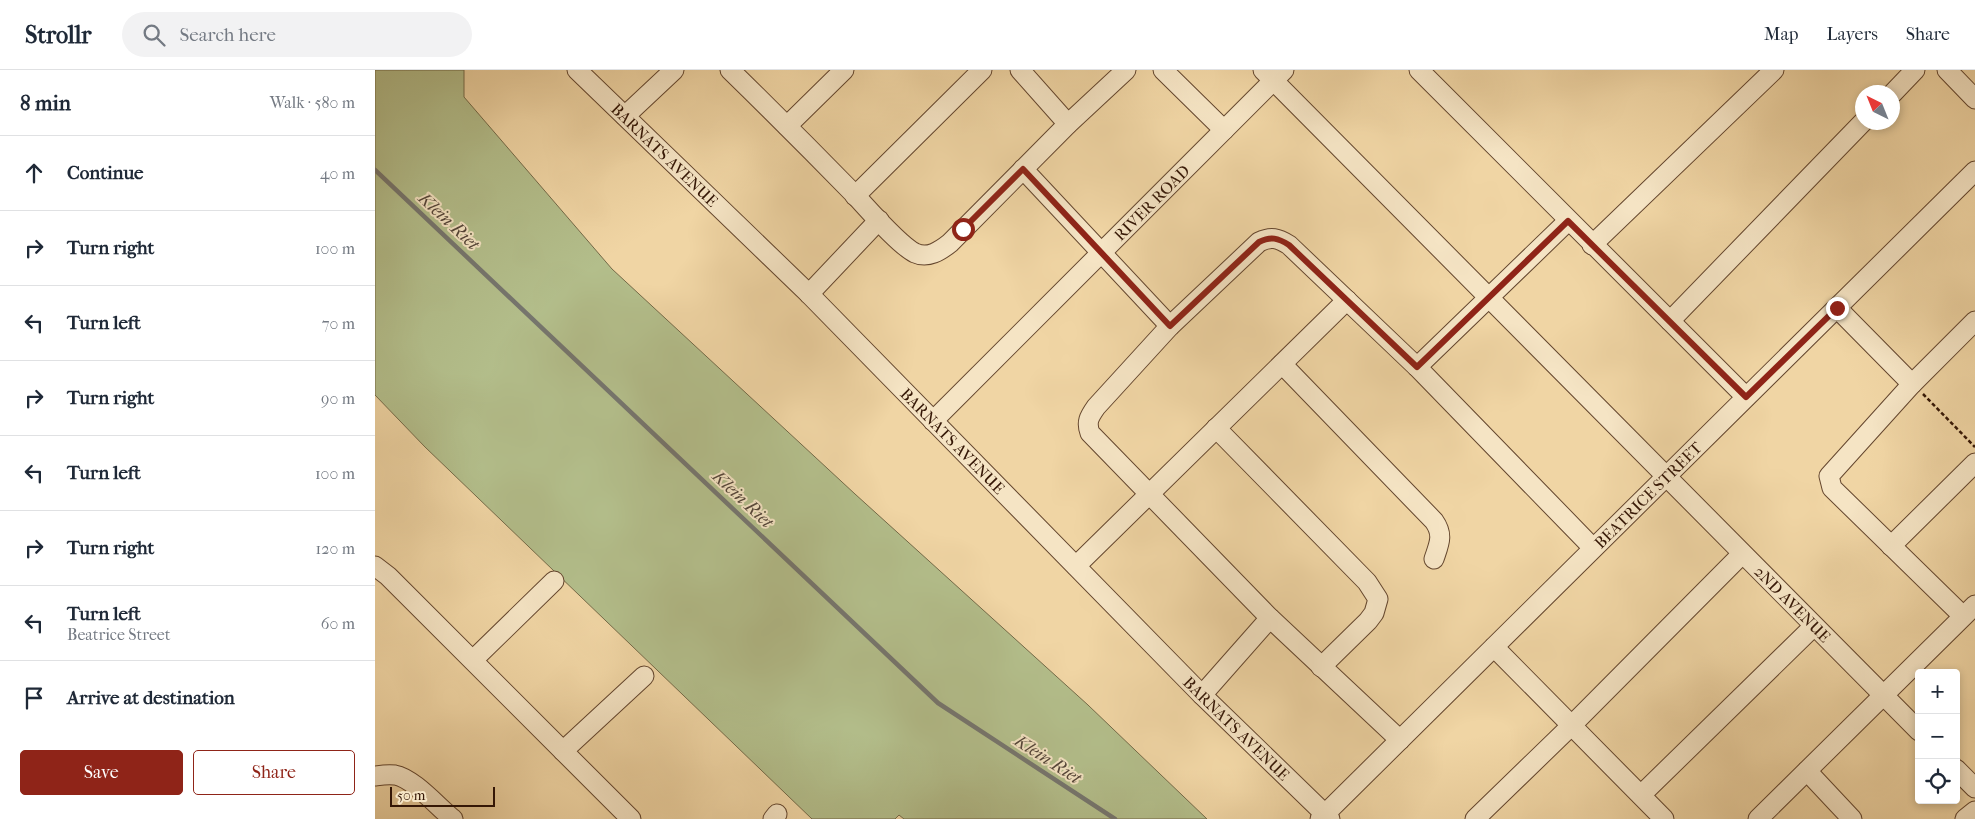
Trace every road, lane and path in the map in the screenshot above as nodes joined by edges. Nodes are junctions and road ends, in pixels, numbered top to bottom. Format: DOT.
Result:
graph roads {
  1 [pos="577,70"];
  2 [pos="674,70"];
  3 [pos="729,70"];
  4 [pos="844,70"];
  5 [pos="983,70"];
  6 [pos="1020,70"];
  7 [pos="1126,70"];
  8 [pos="1163,70"];
  9 [pos="1419,70"];
  10 [pos="1774,70"];
  11 [pos="1915,70"];
  12 [pos="1947,70"];
  13 [pos="1273,74"];
  14 [pos="1900,86"];
  15 [pos="1975,99"];
  16 [pos="625,116"];
  17 [pos="1068,124"];
  18 [pos="787,126"];
  19 [pos="1224,130"];
  20 [pos="1855,130"];
  21 [pos="1023,169"];
  22 [pos="1975,171"];
  23 [pos="855,196"];
  24 [pos="879,220"];
  25 [pos="1568,221"];
  26 [pos="1592,245"];
  27 [pos="1102,252"];
  28 [pos="809,294"];
  29 [pos="1488,297"];
  30 [pos="1347,300"];
  31 [pos="1837,308"];
  32 [pos="1670,321"];
  33 [pos="1975,321"];
  34 [pos="1170,326"];
  35 [pos="1282,364"];
  36 [pos="1417,367"];
  37 [pos="1913,384"];
  38 [pos="1746,397"];
  39 [pos="933,421"];
  40 [pos="1216,428"];
  41 [pos="1975,447"];
  42 [pos="1975,463"];
  43 [pos="1665,477"];
  44 [pos="1149,494"];
  45 [pos="1891,546"];
  46 [pos="1593,548"];
  47 [pos="1742,554"];
  48 [pos="1435,559"];
  49 [pos="375,566"];
  50 [pos="1076,566"];
  51 [pos="554,580"];
  52 [pos="1969,610"];
  53 [pos="1270,618"];
  54 [pos="1814,626"];
  55 [pos="1494,647"];
  56 [pos="473,660"];
  57 [pos="1321,667"];
  58 [pos="644,676"];
  59 [pos="1202,695"];
  60 [pos="1883,696"];
  61 [pos="1571,725"];
  62 [pos="1915,728"];
  63 [pos="1400,740"];
  64 [pos="563,751"];
  65 [pos="1807,771"];
  66 [pos="1960,773"];
  67 [pos="375,776"];
  68 [pos="1975,788"];
  69 [pos="1641,795"];
  70 [pos="1975,811"];
  71 [pos="1325,817"];
  72 [pos="453,819"];
  73 [pos="631,819"];
  74 [pos="1475,819"];
  75 [pos="1663,819"];
  76 [pos="1758,819"];
  77 [pos="1852,819"];
  78 [pos="1965,819"];
  1 -- 16 [label="street, BARNATS AVENUE"];
  2 -- 16 [label="street"];
  3 -- 18 [label="street"];
  4 -- 18 [label="street"];
  5 -- 23 [label="street"];
  6 -- 17 [label="street"];
  7 -- 17 [label="street"];
  8 -- 19 [label="street"];
  9 -- 25 [label="street"];
  10 -- 26 [label="street"];
  11 -- 14 [label="street"];
  12 -- 15 [label="street"];
  13 -- 19 [label="street, RIVER ROAD"];
  13 -- 29 [label="street, 2ND AVENUE"];
  16 -- 28 [label="street, BARNATS AVENUE"];
  17 -- 21 [label="street"];
  18 -- 23 [label="street"];
  19 -- 27 [label="street, RIVER ROAD"];
  20 -- 32 [label="street"];
  21 -- 24 [label="street"];
  21 -- 27 [label="street"];
  22 -- 31 [label="street, BEATRICE STREET"];
  23 -- 24 [label="street"];
  24 -- 28 [label="street"];
  25 -- 26 [label="street"];
  25 -- 29 [label="street"];
  26 -- 32 [label="street"];
  27 -- 34 [label="street"];
  27 -- 39 [label="street, RIVER ROAD"];
  28 -- 39 [label="street, BARNATS AVENUE"];
  29 -- 36 [label="street"];
  29 -- 43 [label="street, 2ND AVENUE"];
  30 -- 34 [label="street"];
  30 -- 35 [label="street"];
  30 -- 36 [label="street"];
  31 -- 37 [label="street"];
  31 -- 38 [label="street, BEATRICE STREET"];
  32 -- 38 [label="street"];
  33 -- 37 [label="street"];
  34 -- 44 [label="street"];
  35 -- 40 [label="street"];
  35 -- 48 [label="street"];
  36 -- 46 [label="street"];
  37 -- 41 [label="path"];
  37 -- 45 [label="street"];
  38 -- 43 [label="street, BEATRICE STREET"];
  39 -- 50 [label="street, BARNATS AVENUE"];
  40 -- 44 [label="street"];
  40 -- 57 [label="street"];
  42 -- 45 [label="street"];
  43 -- 46 [label="street, BEATRICE STREET"];
  43 -- 47 [label="street, 2ND AVENUE"];
  44 -- 50 [label="street"];
  44 -- 53 [label="street"];
  45 -- 52 [label="street"];
  46 -- 55 [label="street, BEATRICE STREET"];
  47 -- 54 [label="street, 2ND AVENUE"];
  47 -- 61 [label="street"];
  49 -- 56 [label="street"];
  50 -- 59 [label="street, BARNATS AVENUE"];
  51 -- 56 [label="street"];
  52 -- 60 [label="street"];
  53 -- 57 [label="street"];
  53 -- 59 [label="street"];
  54 -- 60 [label="street, 2ND AVENUE"];
  54 -- 69 [label="street"];
  55 -- 61 [label="street"];
  55 -- 63 [label="street, BEATRICE STREET"];
  56 -- 64 [label="street"];
  57 -- 63 [label="street"];
  58 -- 64 [label="street"];
  59 -- 71 [label="street, BARNATS AVENUE"];
  60 -- 62 [label="street, 2ND AVENUE"];
  60 -- 65 [label="street"];
  61 -- 69 [label="street"];
  61 -- 74 [label="street"];
  63 -- 71 [label="street, BEATRICE STREET"];
  64 -- 73 [label="street"];
  65 -- 76 [label="street"];
  65 -- 77 [label="street"];
  66 -- 68 [label="street"];
  67 -- 72 [label="street"];
  69 -- 75 [label="street"];
  70 -- 78 [label="street"];
}
